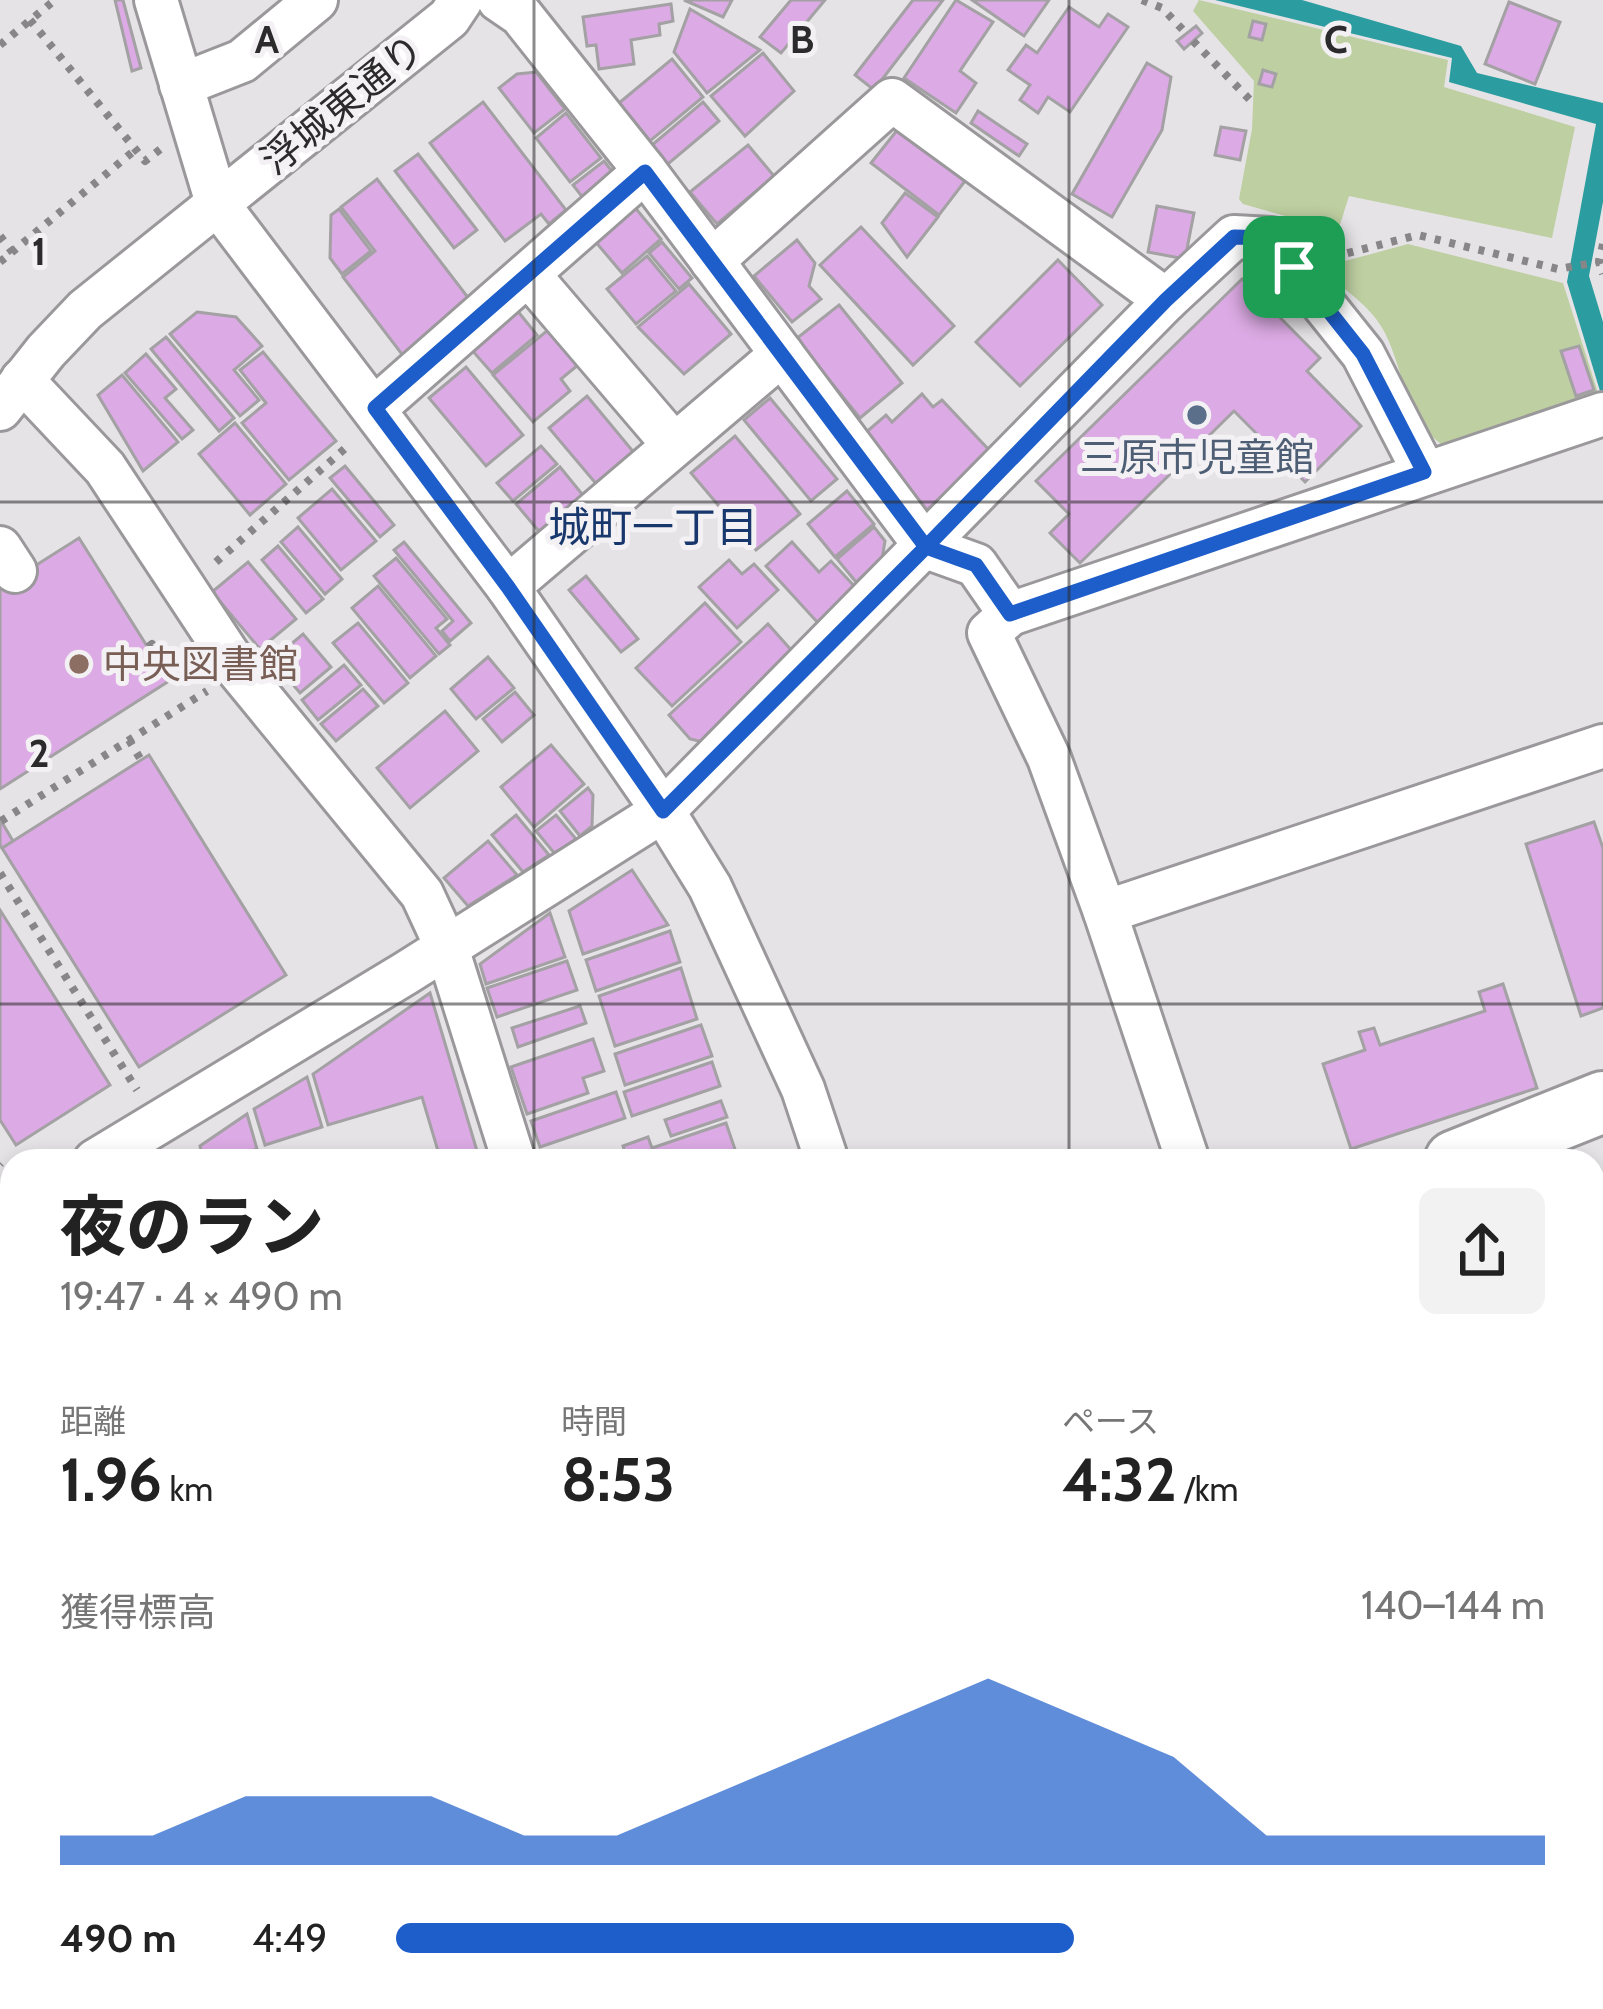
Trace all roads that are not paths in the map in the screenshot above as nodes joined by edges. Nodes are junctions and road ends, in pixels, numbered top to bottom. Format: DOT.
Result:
graph roads {
  1 [pos="156,0"];
  2 [pos="316,0"];
  3 [pos="461,0"];
  4 [pos="499,0"];
  5 [pos="182,86"];
  6 [pos="645,172"];
  7 [pos="217,203"];
  8 [pos="712,261"];
  9 [pos="528,274"];
  10 [pos="1166,300"];
  11 [pos="782,354"];
  12 [pos="11,395"];
  13 [pos="1601,421"];
  14 [pos="364,425"];
  15 [pos="674,445"];
  16 [pos="1424,472"];
  17 [pos="926,547"];
  18 [pos="508,587"];
  19 [pos="1010,614"];
  20 [pos="1603,746"];
  21 [pos="663,811"];
  22 [pos="1105,912"];
  23 [pos="447,947"];
  24 [pos="1603,1102"];
  25 [pos="116,1149"];
  26 [pos="510,1149"];
  27 [pos="823,1149"];
  28 [pos="1183,1149"];
  29 [pos="1485,1149"];
  1 -- 5 [label="street"];
  2 -- 5 [label="street"];
  3 -- 7 [label="street, 浮城東通り"];
  4 -- 6 [label="street"];
  5 -- 7 [label="street"];
  6 -- 8 [label="street"];
  6 -- 9 [label="street"];
  7 -- 12 [label="street, 浮城東通り"];
  7 -- 14 [label="street"];
  8 -- 10 [label="street"];
  8 -- 11 [label="street"];
  9 -- 14 [label="street"];
  9 -- 15 [label="street"];
  10 -- 16 [label="street"];
  10 -- 17 [label="street"];
  11 -- 15 [label="street"];
  11 -- 17 [label="street"];
  12 -- 23 [label="street"];
  13 -- 16 [label="street"];
  14 -- 18 [label="street"];
  15 -- 18 [label="street"];
  16 -- 19 [label="street"];
  17 -- 19 [label="street"];
  17 -- 21 [label="street"];
  18 -- 21 [label="street"];
  19 -- 22 [label="street"];
  20 -- 22 [label="street"];
  21 -- 23 [label="street"];
  21 -- 27 [label="street"];
  22 -- 28 [label="street"];
  23 -- 25 [label="street"];
  23 -- 26 [label="street"];
  24 -- 29 [label="highway"];
}
